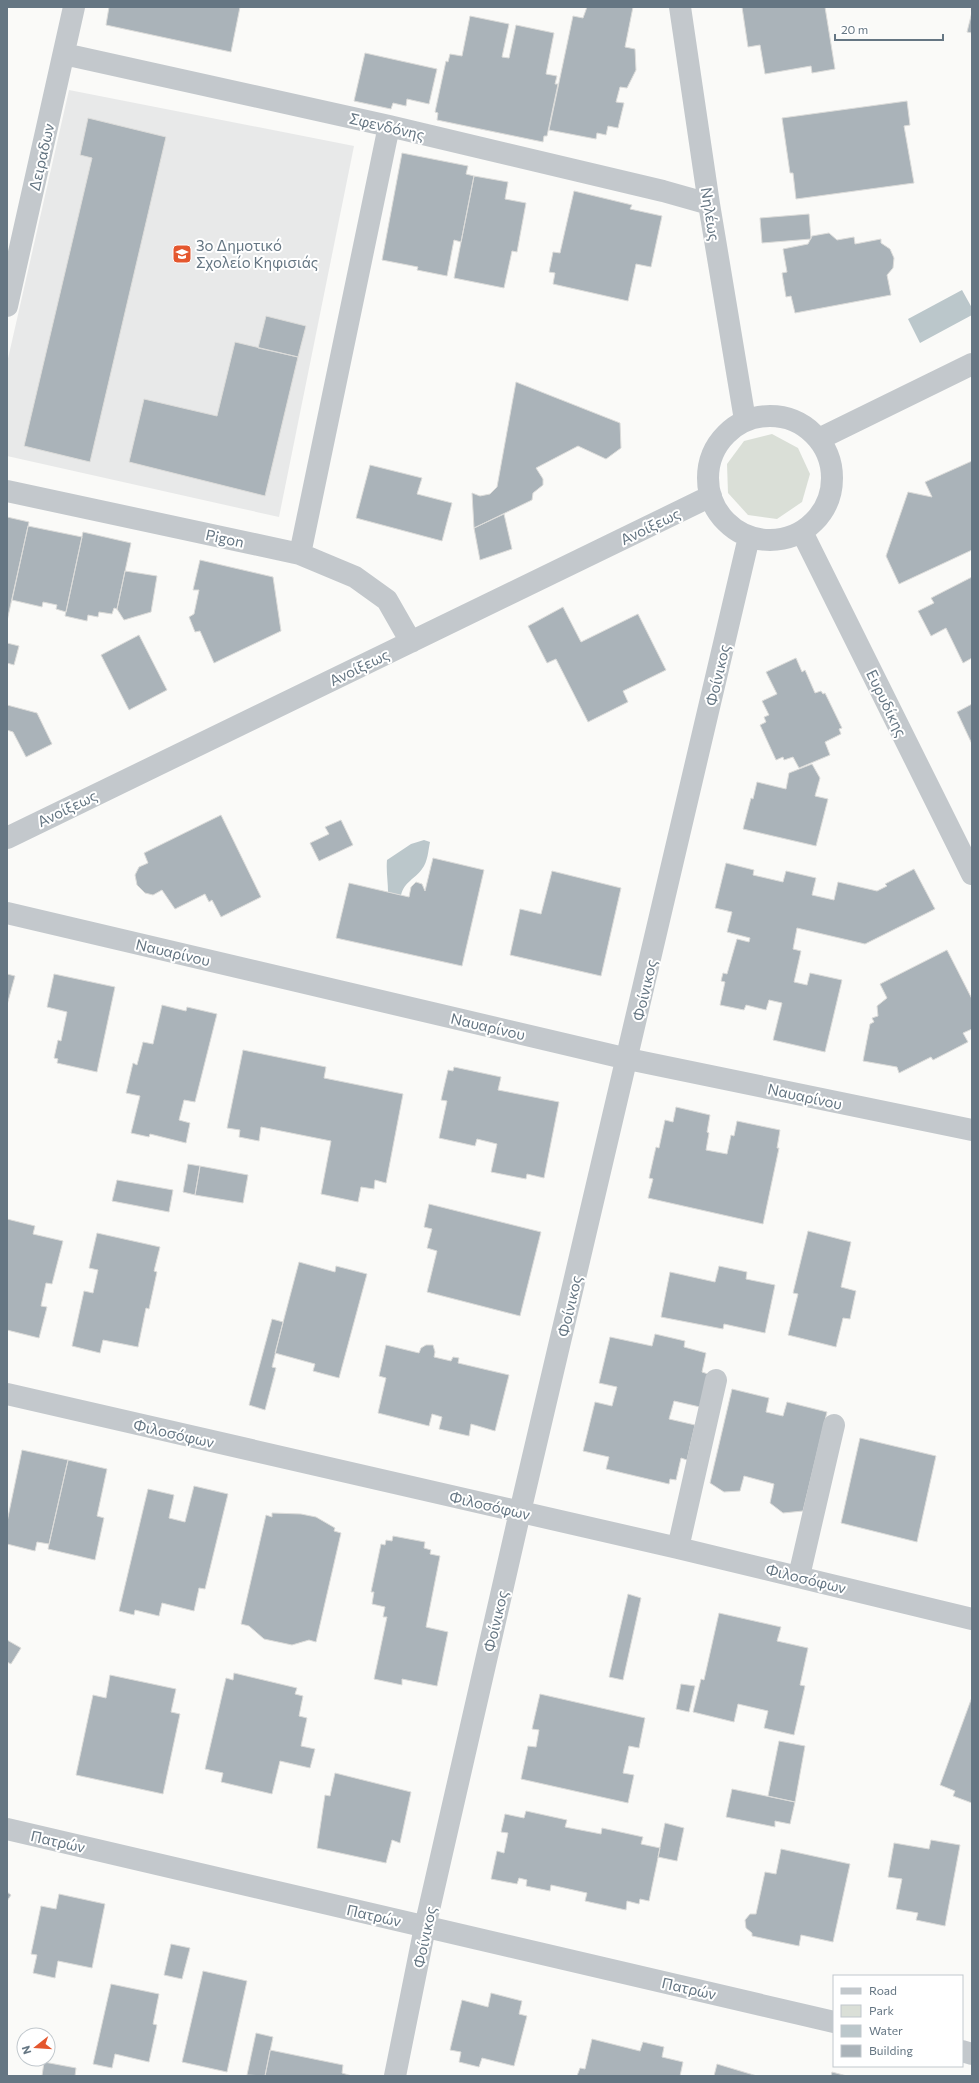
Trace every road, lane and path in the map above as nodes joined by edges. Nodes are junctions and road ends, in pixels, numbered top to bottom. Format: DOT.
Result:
graph roads {
  1 [pos="74,7"];
  2 [pos="680,7"];
  3 [pos="64,54"];
  4 [pos="388,126"];
  5 [pos="709,204"];
  6 [pos="7,306"];
  7 [pos="972,364"];
  8 [pos="745,420"];
  9 [pos="819,439"];
  10 [pos="7,490"];
  11 [pos="711,496"];
  12 [pos="802,532"];
  13 [pos="749,537"];
  14 [pos="300,554"];
  15 [pos="411,642"];
  16 [pos="7,838"];
  17 [pos="972,874"];
  18 [pos="7,913"];
  19 [pos="628,1059"];
  20 [pos="972,1130"];
  21 [pos="716,1380"];
  22 [pos="7,1394"];
  23 [pos="834,1425"];
  24 [pos="520,1512"];
  25 [pos="678,1548"];
  26 [pos="799,1576"];
  27 [pos="972,1619"];
  28 [pos="7,1829"];
  29 [pos="426,1927"];
  30 [pos="833,2022"];
  31 [pos="395,2076"];
  1 -- 3 [label="street, Δειραδων"];
  2 -- 5 [label="street, Νηλέως"];
  3 -- 4 [label="street, Σφενδόνης"];
  3 -- 6 [label="street, Δειραδων"];
  4 -- 5 [label="street, Σφενδόνης"];
  4 -- 14 [label="street"];
  5 -- 8 [label="street, Νηλέως"];
  7 -- 9 [label="street"];
  8 -- 9 [label="street"];
  8 -- 11 [label="street"];
  9 -- 12 [label="street"];
  10 -- 14 [label="street, Pigon"];
  11 -- 13 [label="street"];
  11 -- 15 [label="street, Ανοίξεως"];
  12 -- 13 [label="street"];
  12 -- 17 [label="street, Ευρυδίκης"];
  13 -- 19 [label="street, Φοίνικος"];
  14 -- 15 [label="street, Pigon"];
  15 -- 16 [label="street, Ανοίξεως"];
  18 -- 19 [label="street, Ναυαρίνου"];
  19 -- 20 [label="street, Ναυαρίνου"];
  19 -- 24 [label="street, Φοίνικος"];
  21 -- 25 [label="street"];
  22 -- 24 [label="street, Φιλοσόφων"];
  23 -- 26 [label="street"];
  24 -- 25 [label="street, Φιλοσόφων"];
  24 -- 29 [label="street, Φοίνικος"];
  25 -- 26 [label="street, Φιλοσόφων"];
  26 -- 27 [label="street, Φιλοσόφων"];
  28 -- 29 [label="street, Πατρών"];
  29 -- 30 [label="street, Πατρών"];
  29 -- 31 [label="street, Φοίνικος"];
}
